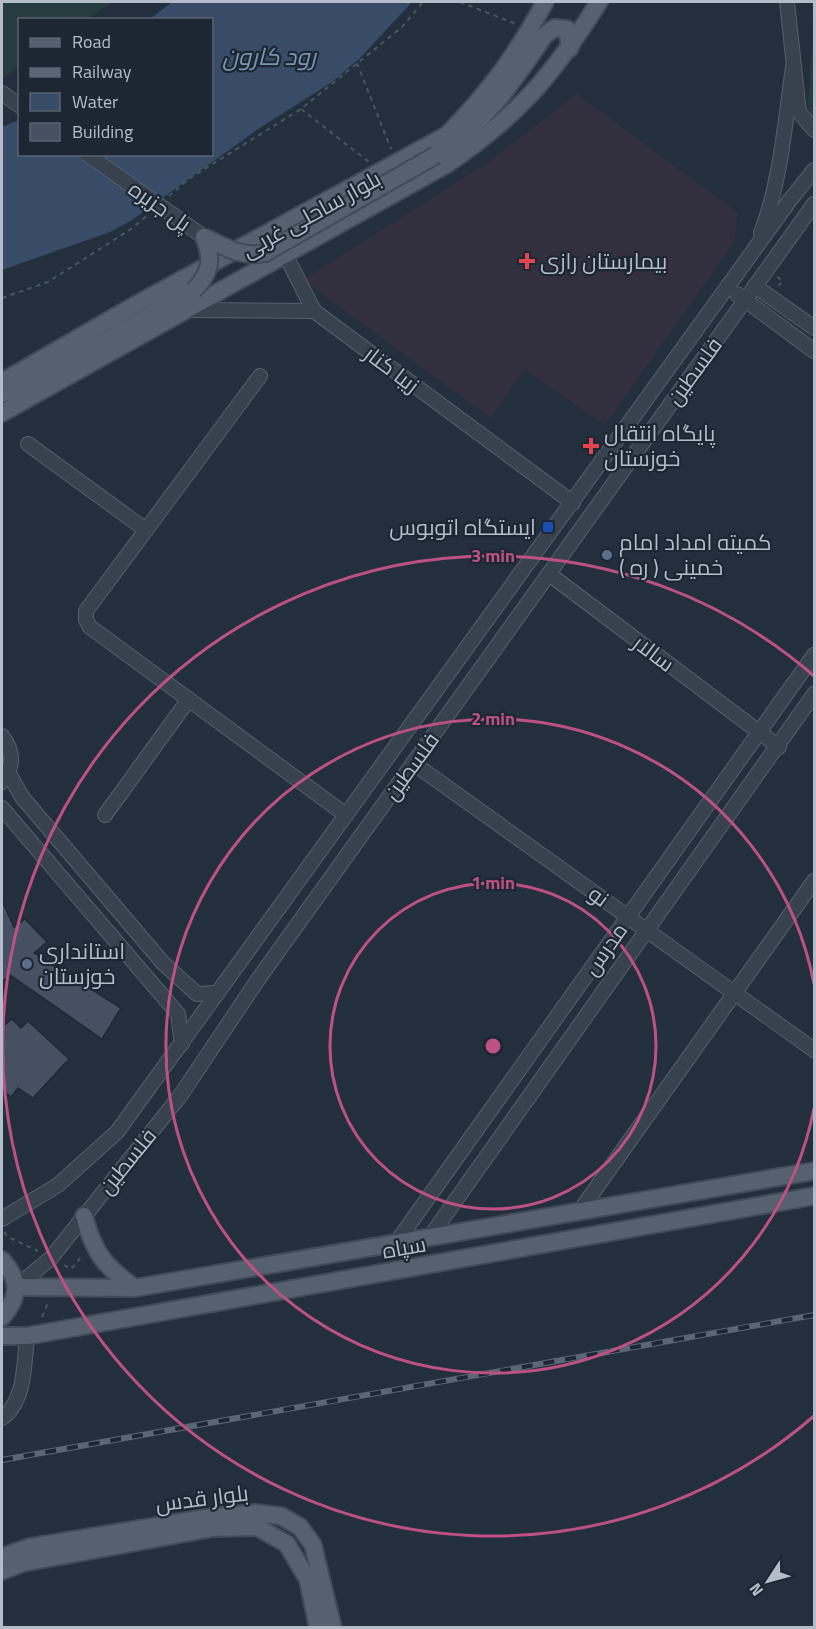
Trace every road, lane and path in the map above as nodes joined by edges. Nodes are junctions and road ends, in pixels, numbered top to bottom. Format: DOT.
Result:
graph roads {
  1 [pos="423,2"];
  2 [pos="460,2"];
  3 [pos="546,2"];
  4 [pos="599,2"];
  5 [pos="787,2"];
  6 [pos="530,30"];
  7 [pos="570,48"];
  8 [pos="530,56"];
  9 [pos="357,63"];
  10 [pos="793,67"];
  11 [pos="500,77"];
  12 [pos="2,93"];
  13 [pos="18,105"];
  14 [pos="301,109"];
  15 [pos="814,130"];
  16 [pos="447,135"];
  17 [pos="392,152"];
  18 [pos="90,156"];
  19 [pos="436,156"];
  20 [pos="814,170"];
  21 [pos="381,171"];
  22 [pos="165,200"];
  23 [pos="814,204"];
  24 [pos="156,207"];
  25 [pos="204,237"];
  26 [pos="285,254"];
  27 [pos="753,254"];
  28 [pos="755,286"];
  29 [pos="729,288"];
  30 [pos="2,298"];
  31 [pos="745,300"];
  32 [pos="185,310"];
  33 [pos="314,311"];
  34 [pos="814,328"];
  35 [pos="814,351"];
  36 [pos="260,376"];
  37 [pos="2,382"];
  38 [pos="2,394"];
  39 [pos="2,413"];
  40 [pos="28,444"];
  41 [pos="573,503"];
  42 [pos="146,530"];
  43 [pos="549,574"];
  44 [pos="814,655"];
  45 [pos="814,694"];
  46 [pos="189,699"];
  47 [pos="759,733"];
  48 [pos="2,736"];
  49 [pos="779,747"];
  50 [pos="413,763"];
  51 [pos="5,777"];
  52 [pos="2,808"];
  53 [pos="105,815"];
  54 [pos="346,815"];
  55 [pos="814,881"];
  56 [pos="280,906"];
  57 [pos="628,917"];
  58 [pos="300,921"];
  59 [pos="646,930"];
  60 [pos="167,966"];
  61 [pos="152,983"];
  62 [pos="217,993"];
  63 [pos="734,993"];
  64 [pos="182,1044"];
  65 [pos="814,1050"];
  66 [pos="814,1171"];
  67 [pos="814,1196"];
  68 [pos="579,1212"];
  69 [pos="84,1216"];
  70 [pos="2,1220"];
  71 [pos="429,1238"];
  72 [pos="396,1244"];
  73 [pos="2,1260"];
  74 [pos="16,1287"];
  75 [pos="135,1288"];
  76 [pos="2,1317"];
  77 [pos="2,1336"];
  78 [pos="27,1336"];
  79 [pos="2,1418"];
  80 [pos="2,1557"];
  81 [pos="2,1571"];
  82 [pos="318,1628"];
  83 [pos="333,1628"];
  1 -- 9 [label="path"];
  2 -- 6 [label="path"];
  3 -- 6 [label="main road, بلوار ساحلی غربی"];
  4 -- 7 [label="main road, بلوار ساحلی غربی"];
  5 -- 10 [label="street"];
  6 -- 11 [label="main road, بلوار ساحلی غربی"];
  7 -- 8 [label="main road"];
  7 -- 26 [label="main road, بلوار ساحلی غربی"];
  8 -- 11 [label="main road"];
  8 -- 19 [label="main road"];
  9 -- 14 [label="path"];
  9 -- 17 [label="path"];
  10 -- 15 [label="street"];
  10 -- 27 [label="street"];
  11 -- 16 [label="main road, بلوار ساحلی غربی"];
  12 -- 13 [label="street"];
  14 -- 21 [label="path"];
  14 -- 22 [label="path"];
  16 -- 19 [label="main road"];
  16 -- 21 [label="main road, بلوار ساحلی غربی"];
  18 -- 25 [label="street, پل جزیره, bridge"];
  19 -- 25 [label="main road, bridge"];
  20 -- 27 [label="street, فلسطین"];
  21 -- 37 [label="main road, بلوار ساحلی غربی"];
  23 -- 28 [label="street, فلسطین"];
  24 -- 30 [label="path"];
  25 -- 38 [label="main road, bridge"];
  26 -- 32 [label="main road, بلوار ساحلی غربی"];
  26 -- 33 [label="street"];
  27 -- 29 [label="street, فلسطین"];
  28 -- 31 [label="street, فلسطین"];
  28 -- 34 [label="street"];
  29 -- 31 [label="street"];
  29 -- 41 [label="street, فلسطین"];
  31 -- 35 [label="street"];
  31 -- 43 [label="street, فلسطین"];
  32 -- 33 [label="street"];
  32 -- 39 [label="main road, بلوار ساحلی غربی"];
  33 -- 41 [label="street, زیبا کنار"];
  36 -- 42 [label="street"];
  40 -- 42 [label="street"];
  41 -- 54 [label="street, فلسطین"];
  42 -- 46 [label="street"];
  43 -- 47 [label="street, سالار"];
  43 -- 50 [label="street, فلسطین"];
  44 -- 47 [label="street, مدرس"];
  45 -- 49 [label="street, مدرس"];
  46 -- 53 [label="street"];
  46 -- 54 [label="street"];
  47 -- 49 [label="street, سالار"];
  47 -- 57 [label="street, مدرس"];
  48 -- 51 [label="street"];
  49 -- 59 [label="street, مدرس"];
  50 -- 57 [label="street, نو"];
  50 -- 58 [label="street, فلسطین"];
  51 -- 60 [label="street"];
  52 -- 61 [label="street"];
  54 -- 56 [label="street, فلسطین"];
  55 -- 63 [label="street"];
  56 -- 58 [label="street"];
  56 -- 62 [label="street, فلسطین"];
  57 -- 59 [label="street, نو"];
  57 -- 72 [label="street, مدرس"];
  58 -- 69 [label="street, فلسطین"];
  59 -- 63 [label="street, نو"];
  59 -- 71 [label="street, مدرس"];
  60 -- 61 [label="street"];
  60 -- 62 [label="street"];
  61 -- 64 [label="street"];
  62 -- 64 [label="street, فلسطین"];
  63 -- 65 [label="street, نو"];
  63 -- 68 [label="street"];
  64 -- 70 [label="street, فلسطین"];
  66 -- 68 [label="main road, سپاه"];
  67 -- 78 [label="main road, سپاه"];
  68 -- 71 [label="main road, سپاه"];
  69 -- 74 [label="street, فلسطین"];
  69 -- 75 [label="main road"];
  71 -- 72 [label="main road, سپاه"];
  72 -- 75 [label="main road, سپاه"];
  73 -- 74 [label="main road"];
  74 -- 75 [label="main road, سپاه"];
  74 -- 76 [label="main road"];
  77 -- 78 [label="main road, سپاه"];
  78 -- 79 [label="street"];
  80 -- 83 [label="main road, بلوار قدس"];
  81 -- 82 [label="main road, بلوار قدس"];
}
